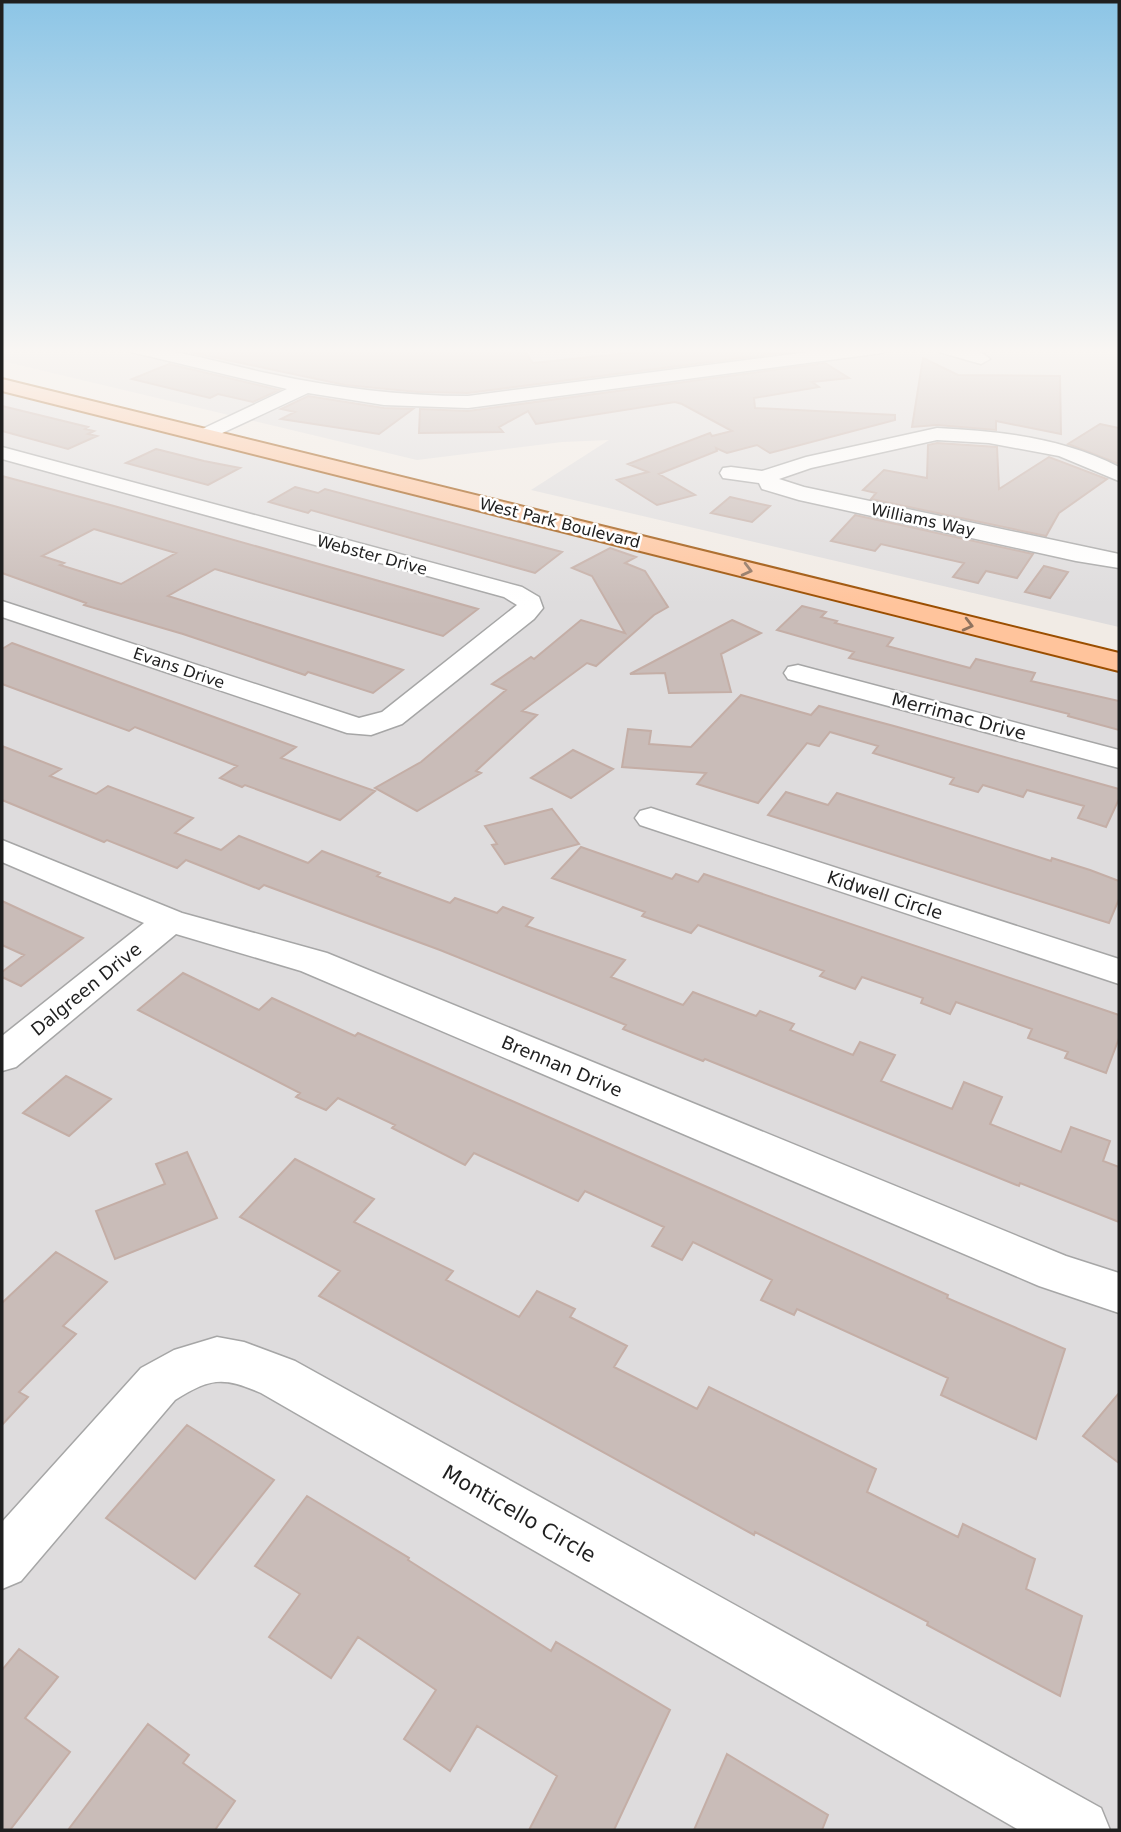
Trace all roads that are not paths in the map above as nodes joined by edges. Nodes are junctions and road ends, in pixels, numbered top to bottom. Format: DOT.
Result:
graph roads {
  1 [pos="230,433"];
  2 [pos="231,433"];
  3 [pos="2,453"];
  4 [pos="732,473"];
  5 [pos="1119,475"];
  6 [pos="767,478"];
  7 [pos="1119,561"];
  8 [pos="2,609"];
  9 [pos="1119,641"];
  10 [pos="1119,662"];
  11 [pos="798,673"];
  12 [pos="357,727"];
  13 [pos="1119,759"];
  14 [pos="651,818"];
  15 [pos="2,850"];
  16 [pos="170,921"];
  17 [pos="1119,972"];
  18 [pos="2,1057"];
  19 [pos="1119,1293"];
  20 [pos="2,1562"];
  21 [pos="1079,1830"];
  1 -- 10 [label="main road, West Park Boulevard, one-way"];
  2 -- 9 [label="main road, West Park Boulevard"];
  3 -- 12 [label="street, Webster Drive"];
  4 -- 6 [label="street, Williams Way"];
  5 -- 6 [label="street"];
  6 -- 7 [label="street, Williams Way"];
  8 -- 12 [label="street, Evans Drive"];
  11 -- 13 [label="street, Merrimac Drive"];
  14 -- 17 [label="street, Kidwell Circle"];
  15 -- 16 [label="street, Brennan Drive"];
  16 -- 18 [label="street, Dalgreen Drive"];
  16 -- 19 [label="street, Brennan Drive"];
  20 -- 21 [label="street, Monticello Circle"];
}
